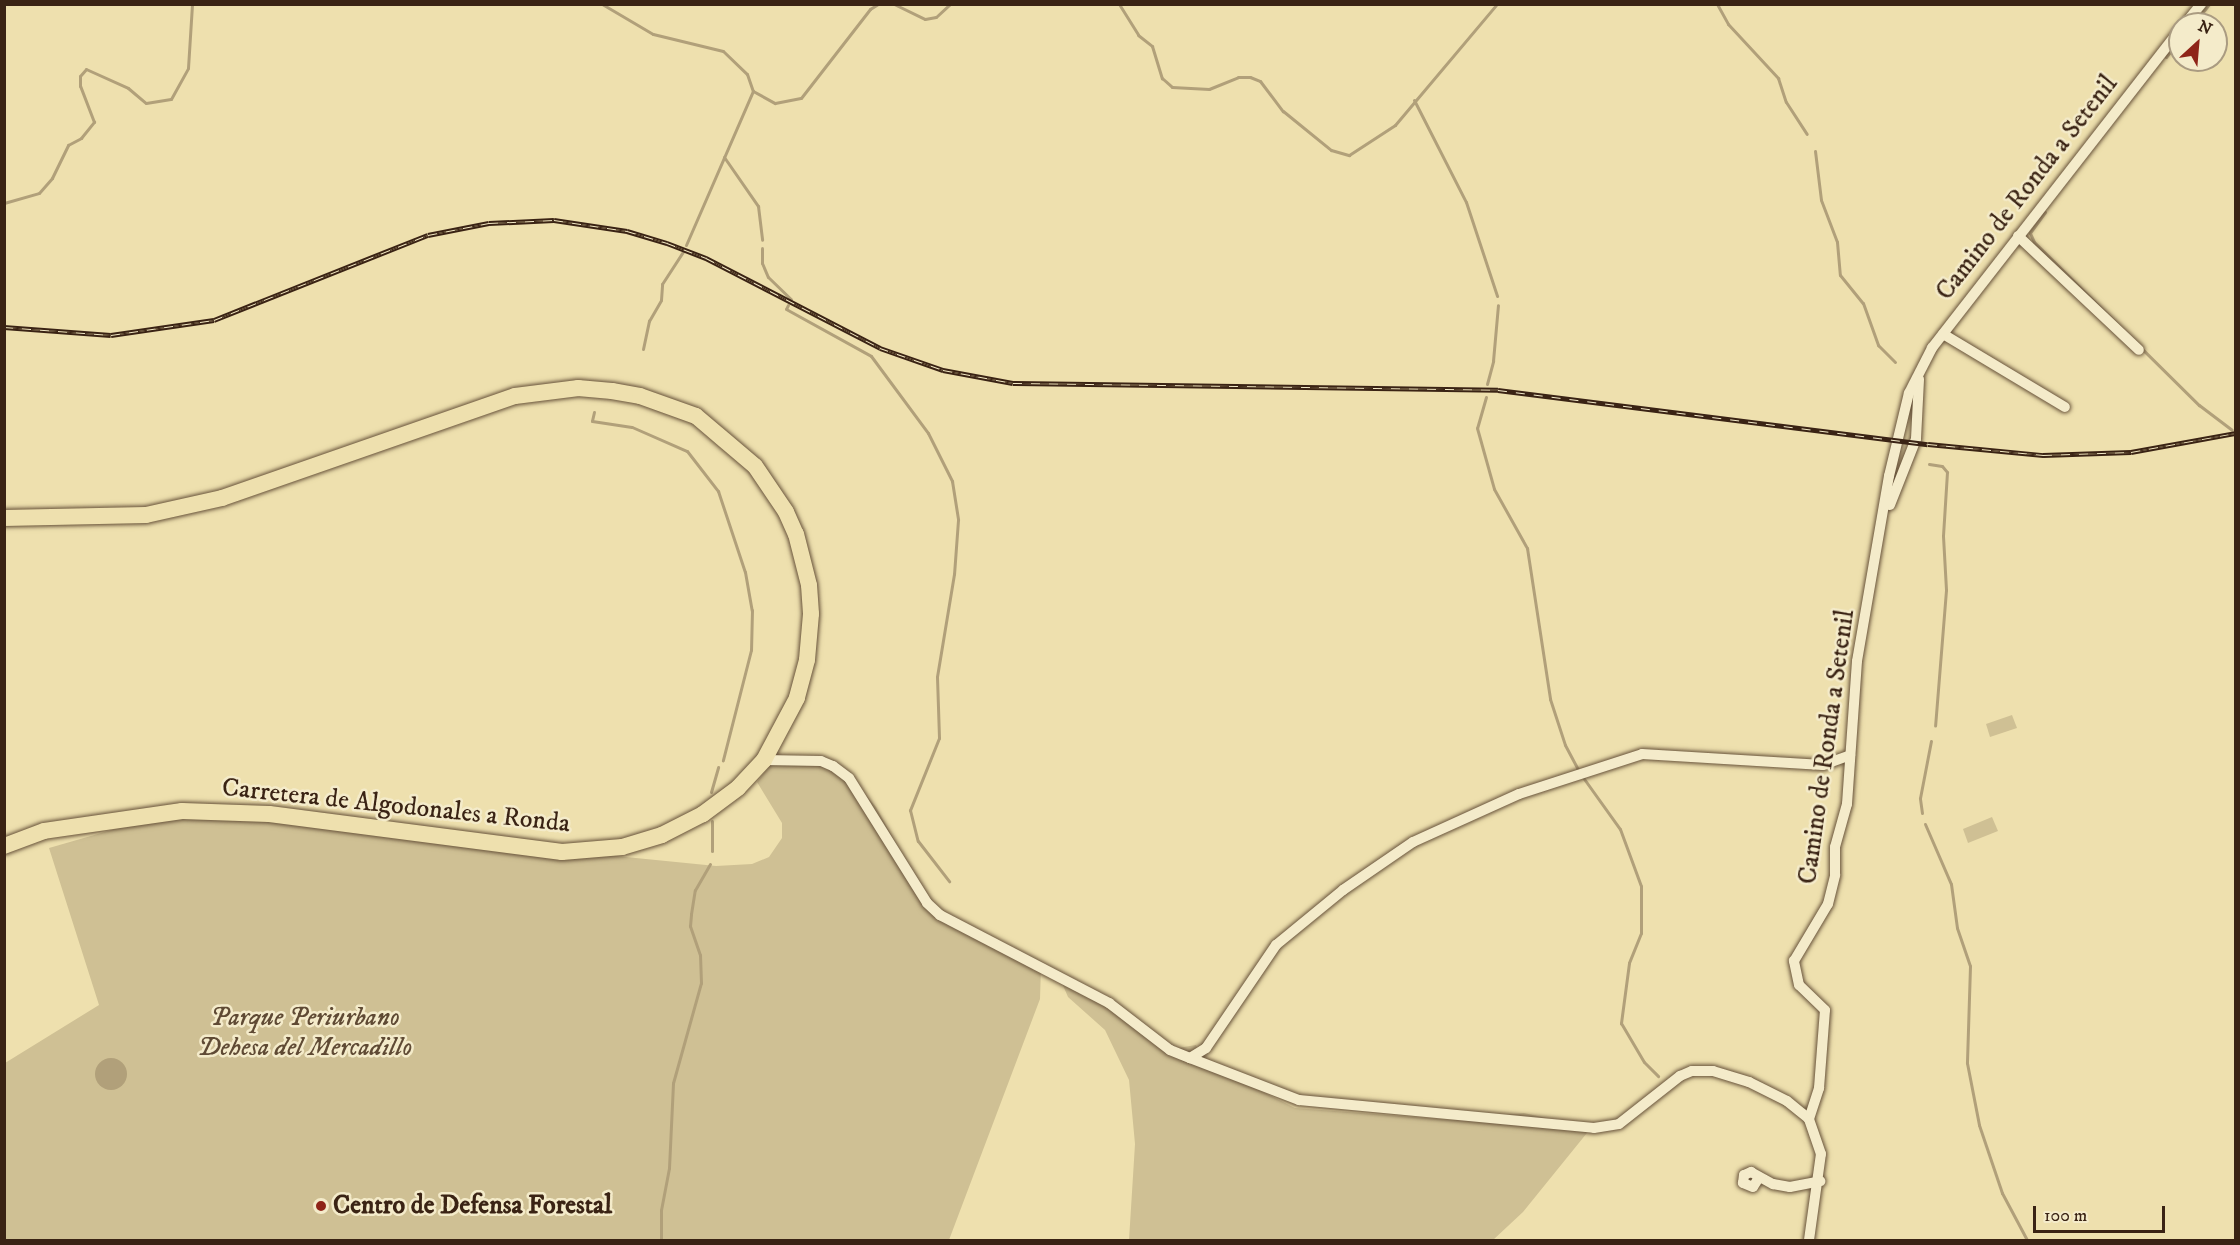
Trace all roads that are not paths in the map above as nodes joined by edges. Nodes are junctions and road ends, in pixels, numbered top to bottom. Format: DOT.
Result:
graph roads {
  1 [pos="2168,45"];
  2 [pos="2018,236"];
  3 [pos="1943,334"];
  4 [pos="2139,350"];
  5 [pos="1920,379"];
  6 [pos="2065,407"];
  7 [pos="4,518"];
  8 [pos="1884,522"];
  9 [pos="1850,756"];
  10 [pos="764,760"];
  11 [pos="4,846"];
  12 [pos="1190,1058"];
  13 [pos="1809,1119"];
  14 [pos="1758,1179"];
  15 [pos="1820,1181"];
  16 [pos="1809,1240"];
  1 -- 2 [label="street, Camino de Ronda a Setenil"];
  2 -- 3 [label="street, Camino de Ronda a Setenil"];
  2 -- 4 [label="street"];
  3 -- 5 [label="street, Camino de Ronda a Setenil"];
  3 -- 6 [label="street"];
  5 -- 8 [label="street, Camino de Ronda a Setenil"];
  5 -- 8 [label="street, Camino de Ronda a Setenil"];
  7 -- 10 [label="main road, Carretera de Algodonales a Ronda"];
  8 -- 9 [label="street, Camino de Ronda a Setenil"];
  9 -- 12 [label="street"];
  9 -- 13 [label="street, Camino de Ronda a Setenil"];
  10 -- 11 [label="main road, Carretera de Algodonales a Ronda"];
  10 -- 12 [label="street"];
  12 -- 13 [label="street"];
  13 -- 15 [label="street"];
  14 -- 15 [label="street"];
  15 -- 16 [label="street"];
}
